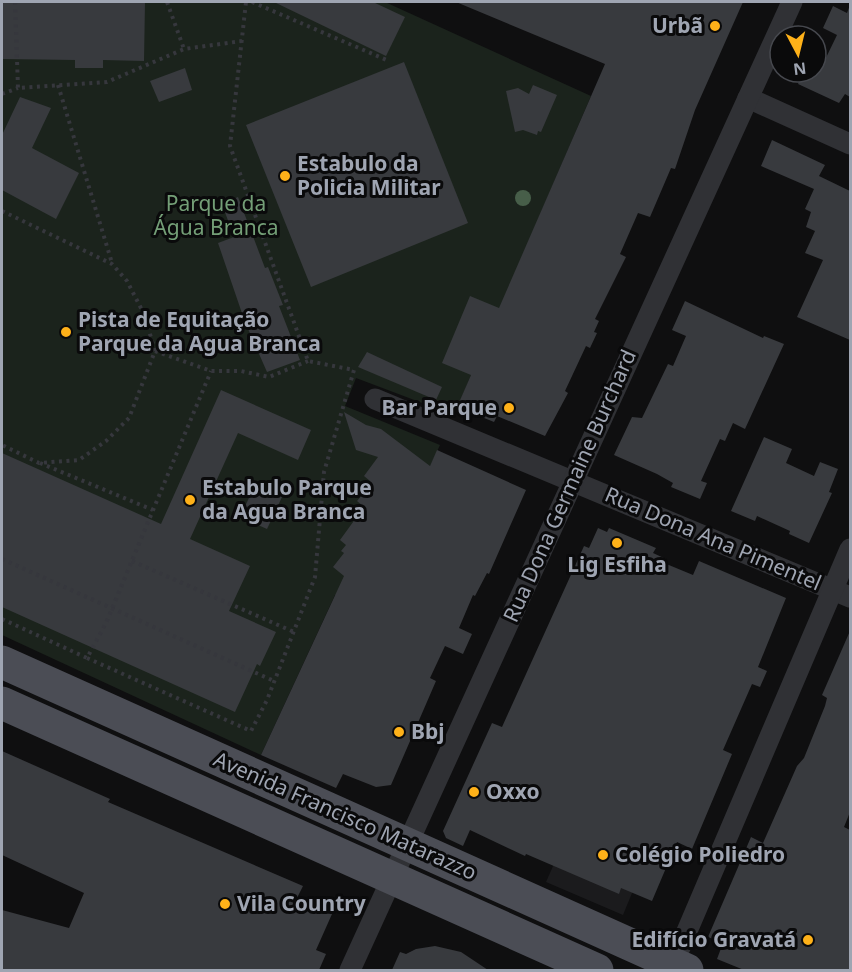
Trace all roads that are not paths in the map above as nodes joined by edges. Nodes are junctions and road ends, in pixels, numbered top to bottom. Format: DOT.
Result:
graph roads {
  1 [pos="792,2"];
  2 [pos="748,98"];
  3 [pos="850,144"];
  4 [pos="375,399"];
  5 [pos="572,480"];
  6 [pos="850,549"];
  7 [pos="842,594"];
  8 [pos="2,662"];
  9 [pos="2,703"];
  10 [pos="407,844"];
  11 [pos="392,878"];
  12 [pos="680,967"];
  13 [pos="350,970"];
  14 [pos="597,970"];
  1 -- 2 [label="street, Rua Dona Germaine Burchard"];
  2 -- 3 [label="street"];
  2 -- 5 [label="street, Rua Dona Germaine Burchard"];
  4 -- 5 [label="street, Rua Dona Ana Pimentel"];
  5 -- 7 [label="street, Rua Dona Ana Pimentel"];
  5 -- 10 [label="street, Rua Dona Germaine Burchard"];
  6 -- 7 [label="street"];
  7 -- 12 [label="street"];
  8 -- 10 [label="main road, Avenida Francisco Matarazzo"];
  9 -- 11 [label="main road, Avenida Francisco Matarazzo"];
  10 -- 11 [label="street, Rua Dona Germaine Burchard"];
  10 -- 12 [label="main road, Avenida Francisco Matarazzo"];
  11 -- 13 [label="street, Rua Dona Germaine Burchard"];
  11 -- 14 [label="main road, Avenida Francisco Matarazzo"];
}
